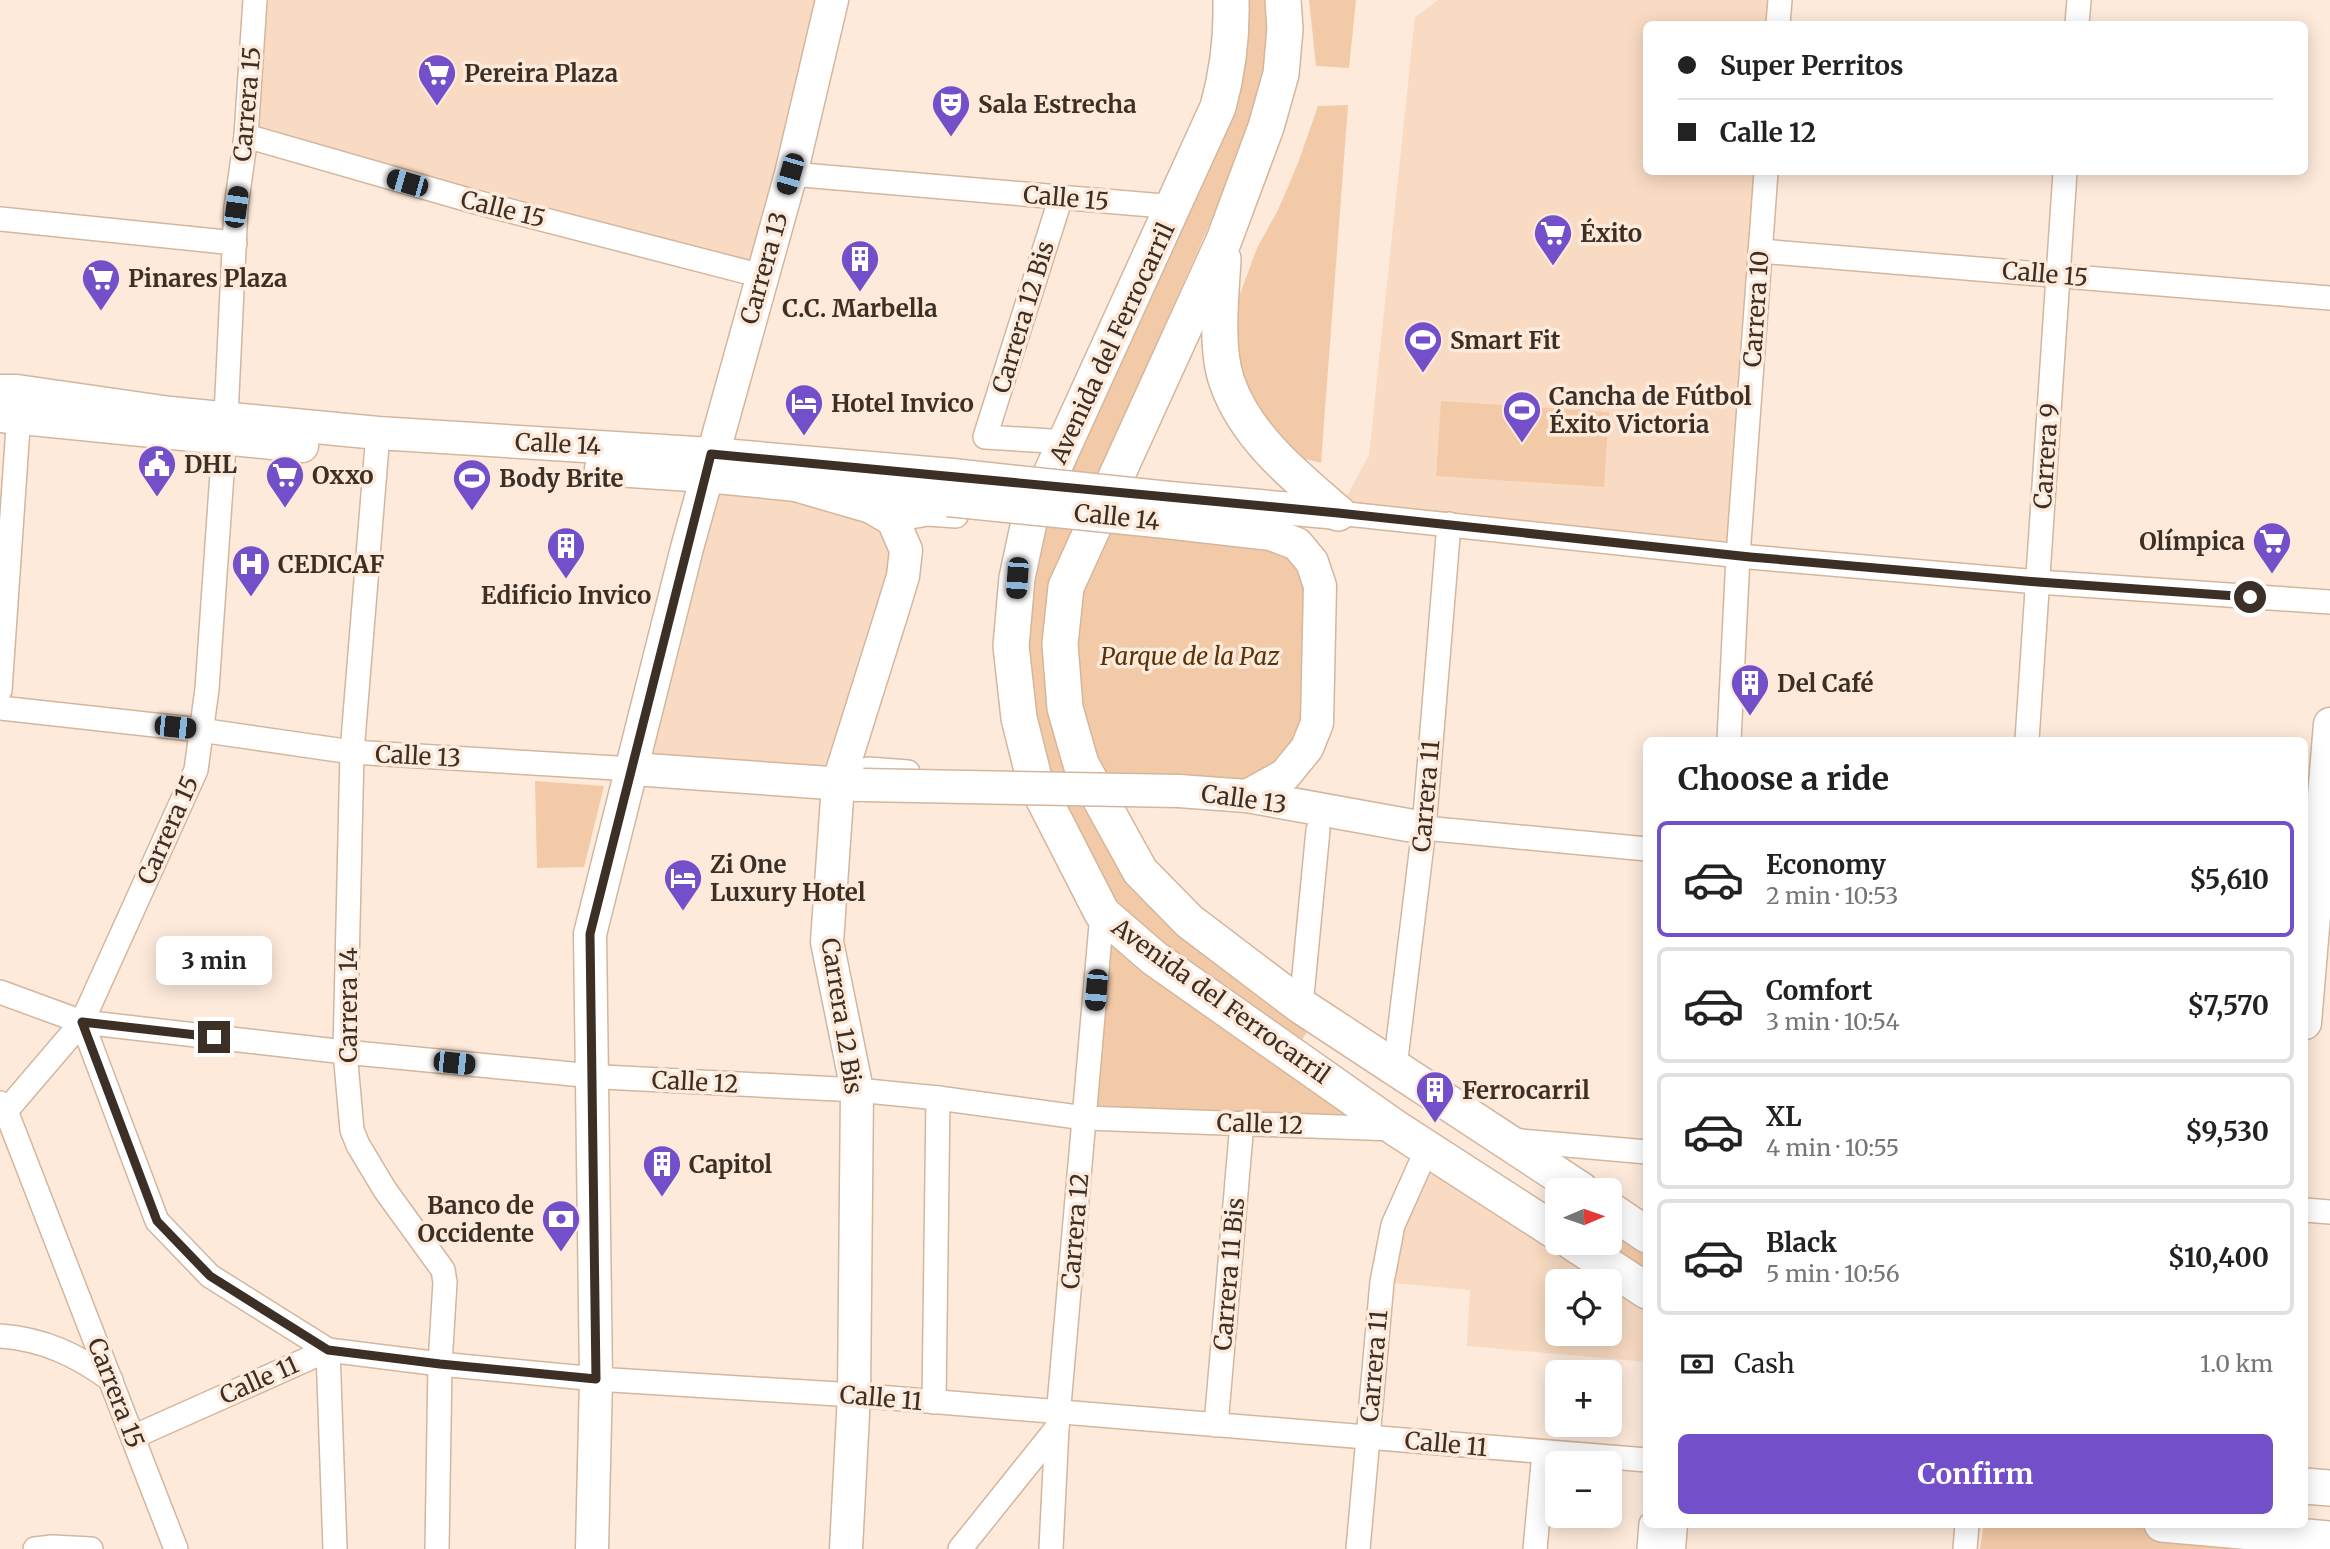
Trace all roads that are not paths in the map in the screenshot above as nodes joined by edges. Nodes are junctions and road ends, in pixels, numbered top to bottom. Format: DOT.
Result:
graph roads {
  1 [pos="256,0"];
  2 [pos="832,0"];
  3 [pos="1231,0"];
  4 [pos="1283,0"];
  5 [pos="1780,0"];
  6 [pos="2079,0"];
  7 [pos="1778,21"];
  8 [pos="2077,21"];
  9 [pos="246,136"];
  10 [pos="790,174"];
  11 [pos="1766,175"];
  12 [pos="2065,175"];
  13 [pos="1060,197"];
  14 [pos="1175,207"];
  15 [pos="0,219"];
  16 [pos="1224,240"];
  17 [pos="235,243"];
  18 [pos="1760,251"];
  19 [pos="2057,275"];
  20 [pos="762,276"];
  21 [pos="2330,298"];
  22 [pos="6,406"];
  23 [pos="225,428"];
  24 [pos="1067,442"];
  25 [pos="378,443"];
  26 [pos="708,465"];
  27 [pos="792,484"];
  28 [pos="950,488"];
  29 [pos="1168,510"];
  30 [pos="1338,513"];
  31 [pos="893,520"];
  32 [pos="1029,522"];
  33 [pos="1449,524"];
  34 [pos="1738,556"];
  35 [pos="2038,582"];
  36 [pos="2330,602"];
  37 [pos="0,690"];
  38 [pos="0,708"];
  39 [pos="2330,723"];
  40 [pos="200,730"];
  41 [pos="1729,737"];
  42 [pos="2026,737"];
  43 [pos="352,752"];
  44 [pos="633,769"];
  45 [pos="1035,782"];
  46 [pos="850,784"];
  47 [pos="1247,796"];
  48 [pos="1424,828"];
  49 [pos="1318,830"];
  50 [pos="1643,849"];
  51 [pos="2317,907"];
  52 [pos="1102,913"];
  53 [pos="0,992"];
  54 [pos="2308,994"];
  55 [pos="1301,1006"];
  56 [pos="82,1022"];
  57 [pos="345,1052"];
  58 [pos="1395,1067"];
  59 [pos="590,1076"];
  60 [pos="857,1090"];
  61 [pos="938,1098"];
  62 [pos="3,1107"];
  63 [pos="1085,1118"];
  64 [pos="1242,1123"];
  65 [pos="1397,1129"];
  66 [pos="1507,1140"];
  67 [pos="1427,1149"];
  68 [pos="1643,1152"];
  69 [pos="1563,1178"];
  70 [pos="2308,1210"];
  71 [pos="2330,1212"];
  72 [pos="1622,1218"];
  73 [pos="1545,1225"];
  74 [pos="1643,1232"];
  75 [pos="1592,1255"];
  76 [pos="1643,1288"];
  77 [pos="0,1336"];
  78 [pos="328,1350"];
  79 [pos="440,1364"];
  80 [pos="596,1379"];
  81 [pos="111,1380"];
  82 [pos="853,1395"];
  83 [pos="933,1402"];
  84 [pos="1059,1421"];
  85 [pos="1216,1425"];
  86 [pos="133,1437"];
  87 [pos="1368,1437"];
  88 [pos="1544,1453"];
  89 [pos="1643,1460"];
  90 [pos="2308,1486"];
  91 [pos="2330,1488"];
  92 [pos="1651,1528"];
  93 [pos="1671,1528"];
  94 [pos="1967,1528"];
  95 [pos="2188,1528"];
  96 [pos="2330,1539"];
  97 [pos="2271,1541"];
  98 [pos="35,1549"];
  99 [pos="91,1549"];
  100 [pos="176,1549"];
  101 [pos="335,1549"];
  102 [pos="438,1549"];
  103 [pos="592,1549"];
  104 [pos="846,1549"];
  105 [pos="960,1549"];
  106 [pos="1051,1549"];
  107 [pos="1358,1549"];
  108 [pos="1535,1549"];
  109 [pos="1649,1549"];
  110 [pos="1669,1549"];
  111 [pos="1965,1549"];
  112 [pos="2233,1549"];
  1 -- 9 [label="street, Carrera 15"];
  2 -- 10 [label="main road, Carrera 13"];
  3 -- 14 [label="main road, Avenida del Ferrocarril"];
  4 -- 16 [label="main road, Avenida del Ferrocarril"];
  5 -- 7 [label="street"];
  6 -- 8 [label="street"];
  9 -- 17 [label="street, Carrera 15"];
  9 -- 20 [label="street, Calle 15"];
  10 -- 13 [label="street, Calle 15"];
  10 -- 20 [label="main road, Carrera 13"];
  11 -- 18 [label="street, Carrera 10"];
  12 -- 19 [label="street, Carrera 9"];
  13 -- 14 [label="street, Calle 15"];
  13 -- 24 [label="street, Carrera 12 Bis"];
  14 -- 24 [label="main road, Avenida del Ferrocarril"];
  15 -- 17 [label="street"];
  16 -- 30 [label="main road"];
  16 -- 55 [label="main road, Avenida del Ferrocarril"];
  17 -- 23 [label="street, Carrera 15"];
  18 -- 19 [label="street, Calle 15"];
  18 -- 34 [label="street, Carrera 10"];
  19 -- 21 [label="street, Calle 15"];
  19 -- 35 [label="street, Carrera 9"];
  20 -- 26 [label="main road, Carrera 13"];
  22 -- 23 [label="main road, Calle 14"];
  22 -- 23 [label="main road, Calle 14"];
  22 -- 37 [label="street"];
  23 -- 25 [label="main road, Calle 14"];
  23 -- 40 [label="street, Carrera 15"];
  24 -- 32 [label="main road, Avenida del Ferrocarril"];
  25 -- 26 [label="main road, Calle 14"];
  25 -- 43 [label="street, Carrera 14"];
  26 -- 27 [label="main road, Calle 14"];
  26 -- 28 [label="main road, Calle 14"];
  26 -- 44 [label="main road, Carrera 13"];
  27 -- 28 [label="main road, Calle 14"];
  27 -- 31 [label="main road"];
  28 -- 29 [label="main road, Calle 14, bridge"];
  29 -- 30 [label="main road, Calle 14"];
  29 -- 47 [label="main road, Calle 14"];
  30 -- 33 [label="street, Calle 14"];
  31 -- 32 [label="street"];
  31 -- 46 [label="main road, Carrera 12 Bis"];
  32 -- 45 [label="main road, Avenida del Ferrocarril"];
  33 -- 34 [label="street, Calle 14"];
  33 -- 48 [label="street, Carrera 11"];
  34 -- 35 [label="street, Calle 14"];
  34 -- 41 [label="street, Carrera 10"];
  35 -- 36 [label="street, Calle 14"];
  35 -- 42 [label="street, Carrera 9"];
  38 -- 40 [label="street, Calle 13"];
  39 -- 51 [label="main road"];
  40 -- 43 [label="street, Calle 13"];
  40 -- 56 [label="street, Carrera 15"];
  43 -- 44 [label="street, Calle 13"];
  43 -- 57 [label="street, Carrera 14"];
  44 -- 46 [label="main road, Calle 13"];
  44 -- 59 [label="main road, Carrera 13"];
  45 -- 46 [label="street, Calle 13"];
  45 -- 52 [label="main road, Avenida del Ferrocarril"];
  46 -- 47 [label="main road, Calle 13, bridge"];
  46 -- 60 [label="main road, Carrera 12 Bis"];
  47 -- 48 [label="main road, Calle 13"];
  48 -- 50 [label="street, Calle 13"];
  48 -- 58 [label="street, Carrera 11"];
  49 -- 55 [label="street"];
  51 -- 54 [label="main road"];
  52 -- 63 [label="street, Carrera 12"];
  52 -- 65 [label="main road, Avenida del Ferrocarril"];
  53 -- 56 [label="street, Calle 12"];
  55 -- 58 [label="main road, Avenida del Ferrocarril"];
  56 -- 57 [label="street, Calle 12"];
  56 -- 62 [label="street, Carrera 15"];
  56 -- 78 [label="street"];
  57 -- 59 [label="street, Calle 12"];
  57 -- 79 [label="street, Carrera 14"];
  58 -- 66 [label="main road, Avenida del Ferrocarril"];
  59 -- 60 [label="street, Calle 12"];
  59 -- 80 [label="main road, Carrera 13"];
  60 -- 61 [label="street, Calle 12"];
  60 -- 82 [label="main road, Carrera 12 Bis"];
  61 -- 63 [label="street, Calle 12"];
  61 -- 83 [label="street"];
  62 -- 81 [label="street, Carrera 15"];
  63 -- 64 [label="street, Calle 12"];
  63 -- 84 [label="street, Carrera 12"];
  64 -- 65 [label="street, Calle 12"];
  64 -- 85 [label="street, Carrera 11 Bis"];
  65 -- 67 [label="main road, Avenida del Ferrocarril"];
  66 -- 68 [label="street"];
  66 -- 69 [label="main road, Avenida del Ferrocarril"];
  67 -- 73 [label="main road, Avenida del Ferrocarril"];
  67 -- 87 [label="street, Carrera 11"];
  70 -- 71 [label="street"];
  72 -- 74 [label="main road"];
  75 -- 76 [label="main road"];
  77 -- 81 [label="street"];
  78 -- 79 [label="street, Calle 11"];
  78 -- 86 [label="street, Calle 11"];
  78 -- 101 [label="street"];
  79 -- 80 [label="street, Calle 11"];
  79 -- 102 [label="street, Carrera 14"];
  80 -- 82 [label="street, Calle 11"];
  80 -- 103 [label="main road, Carrera 13"];
  81 -- 86 [label="street, Carrera 15"];
  82 -- 83 [label="street, Calle 11"];
  82 -- 104 [label="main road, Carrera 12 Bis"];
  83 -- 84 [label="street, Calle 11"];
  84 -- 85 [label="street, Calle 11"];
  84 -- 105 [label="street"];
  84 -- 106 [label="street, Carrera 12"];
  85 -- 87 [label="street, Calle 11"];
  86 -- 100 [label="street, Carrera 15"];
  87 -- 88 [label="street, Calle 11"];
  87 -- 107 [label="street, Carrera 11"];
  88 -- 89 [label="street, Calle 11"];
  88 -- 108 [label="street"];
  90 -- 91 [label="main road"];
  92 -- 109 [label="street"];
  93 -- 110 [label="main road"];
  94 -- 111 [label="street"];
  95 -- 97 [label="main road"];
  96 -- 97 [label="main road"];
  97 -- 112 [label="main road"];
  98 -- 99 [label="street"];
}
